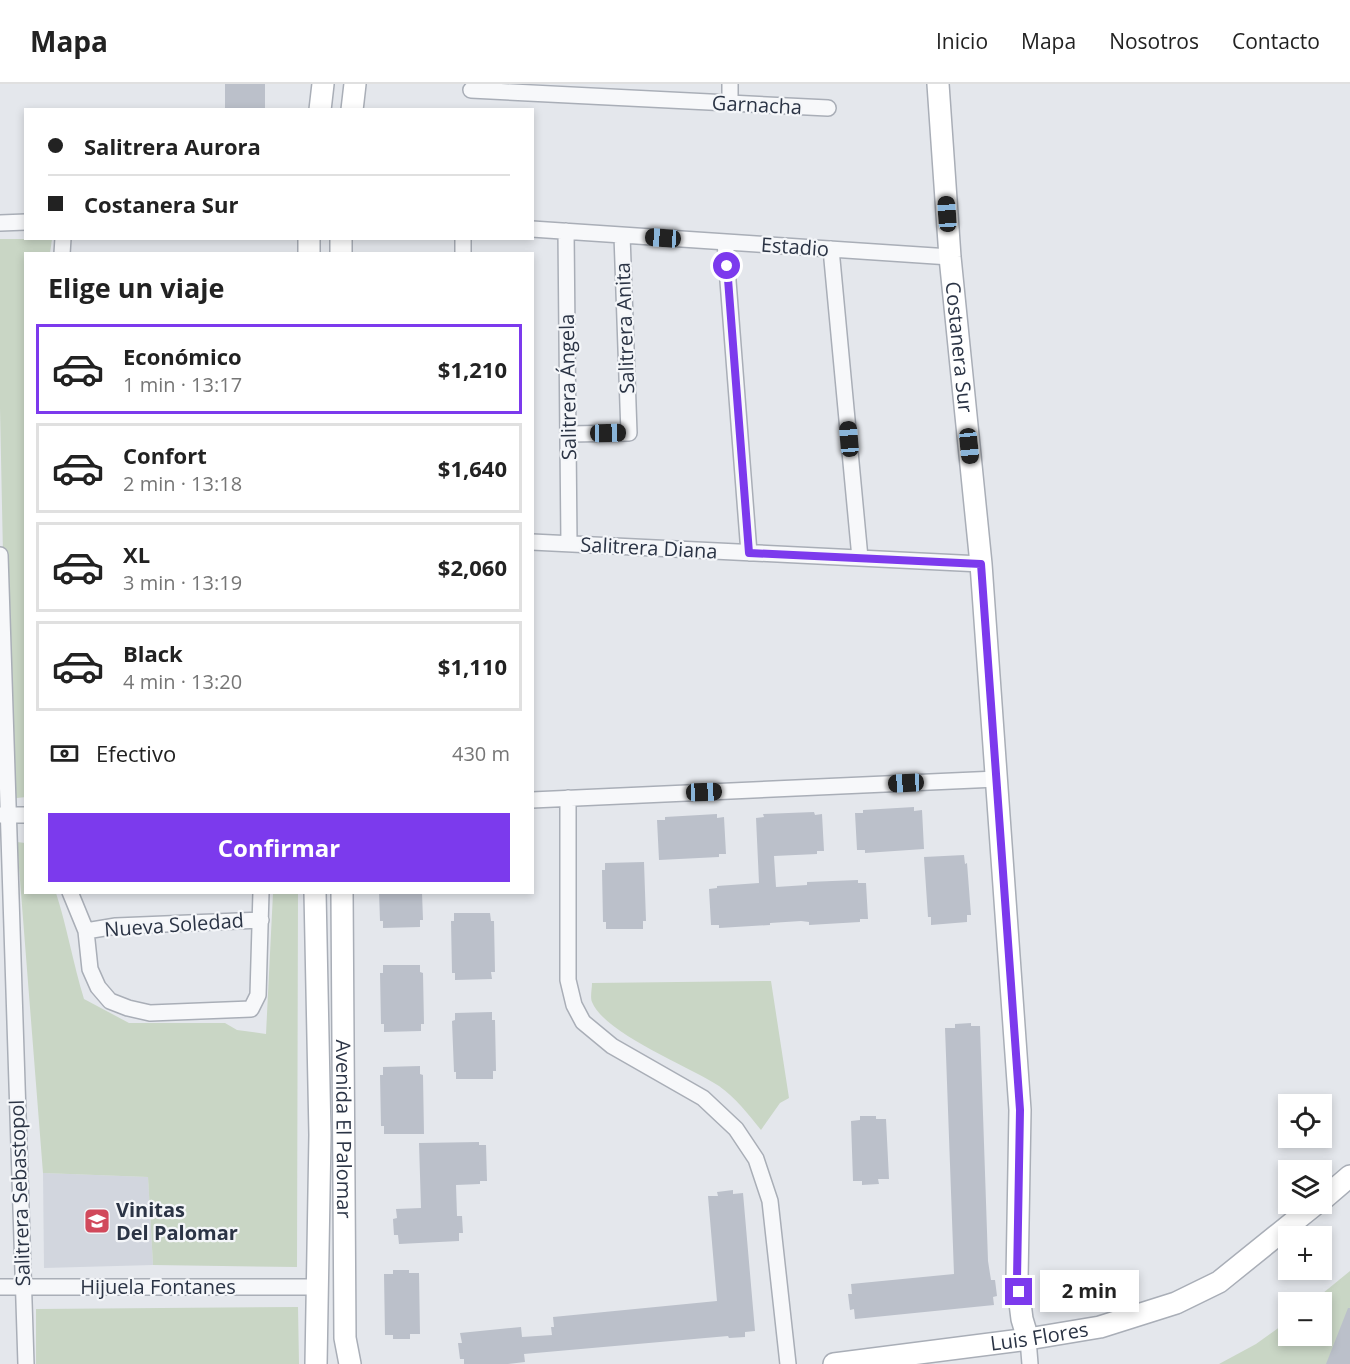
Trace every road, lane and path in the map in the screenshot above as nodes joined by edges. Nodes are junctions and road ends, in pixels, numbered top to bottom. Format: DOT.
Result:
graph roads {
  1 [pos="323,84"];
  2 [pos="354,84"];
  3 [pos="730,84"];
  4 [pos="938,84"];
  5 [pos="505,88"];
  6 [pos="471,90"];
  7 [pos="730,103"];
  8 [pos="320,108"];
  9 [pos="352,108"];
  10 [pos="828,108"];
  11 [pos="24,222"];
  12 [pos="0,223"];
  13 [pos="534,229"];
  14 [pos="566,231"];
  15 [pos="622,235"];
  16 [pos="725,242"];
  17 [pos="831,249"];
  18 [pos="950,257"];
  19 [pos="568,434"];
  20 [pos="534,542"];
  21 [pos="569,543"];
  22 [pos="749,553"];
  23 [pos="0,555"];
  24 [pos="860,558"];
  25 [pos="981,564"];
  26 [pos="997,779"];
  27 [pos="568,798"];
  28 [pos="534,800"];
  29 [pos="4,815"];
  30 [pos="24,815"];
  31 [pos="71,894"];
  32 [pos="261,894"];
  33 [pos="315,894"];
  34 [pos="342,894"];
  35 [pos="261,920"];
  36 [pos="86,931"];
  37 [pos="1350,1176"];
  38 [pos="1332,1191"];
  39 [pos="1303,1214"];
  40 [pos="0,1287"];
  41 [pos="23,1287"];
  42 [pos="316,1287"];
  43 [pos="1028,1339"];
  44 [pos="26,1364"];
  45 [pos="315,1364"];
  46 [pos="350,1364"];
  47 [pos="788,1364"];
  48 [pos="834,1364"];
  49 [pos="1030,1364"];
  1 -- 8 [label="street"];
  2 -- 9 [label="street"];
  3 -- 7 [label="street"];
  4 -- 18 [label="street, Costanera Sur"];
  5 -- 6 [label="street, Garnacha"];
  5 -- 7 [label="street, Garnacha"];
  7 -- 10 [label="street, Garnacha"];
  11 -- 12 [label="street"];
  13 -- 14 [label="street, Estadio"];
  14 -- 15 [label="street, Estadio"];
  14 -- 19 [label="street, Salitrera Ángela"];
  15 -- 16 [label="street, Estadio"];
  15 -- 19 [label="street, Salitrera Anita"];
  16 -- 17 [label="street, Estadio"];
  16 -- 22 [label="street"];
  17 -- 18 [label="street, Estadio"];
  17 -- 24 [label="street"];
  18 -- 25 [label="street, Costanera Sur"];
  19 -- 21 [label="street, Salitrera Ángela"];
  20 -- 21 [label="street, Salitrera Diana"];
  21 -- 22 [label="street, Salitrera Diana"];
  22 -- 24 [label="street, Salitrera Diana"];
  23 -- 29 [label="street, Salitrera Sebastopol"];
  24 -- 25 [label="street, Salitrera Diana"];
  25 -- 26 [label="street, Costanera Sur"];
  26 -- 27 [label="street"];
  26 -- 43 [label="street, Costanera Sur"];
  27 -- 28 [label="street"];
  27 -- 47 [label="street"];
  29 -- 30 [label="street"];
  29 -- 41 [label="street, Salitrera Sebastopol"];
  31 -- 36 [label="street"];
  32 -- 35 [label="street"];
  33 -- 42 [label="street, Avenida El Palomar"];
  34 -- 46 [label="street, Avenida El Palomar"];
  35 -- 36 [label="street, Nueva Soledad"];
  35 -- 36 [label="street"];
  37 -- 38 [label="street"];
  39 -- 43 [label="street, Luis Flores"];
  40 -- 41 [label="street, Hijuela Fontanes"];
  41 -- 42 [label="street, Hijuela Fontanes"];
  41 -- 44 [label="street, Salitrera Sebastopol"];
  42 -- 45 [label="street, Avenida El Palomar"];
  43 -- 48 [label="street, Luis Flores"];
  43 -- 49 [label="street, Costanera Sur"];
}
